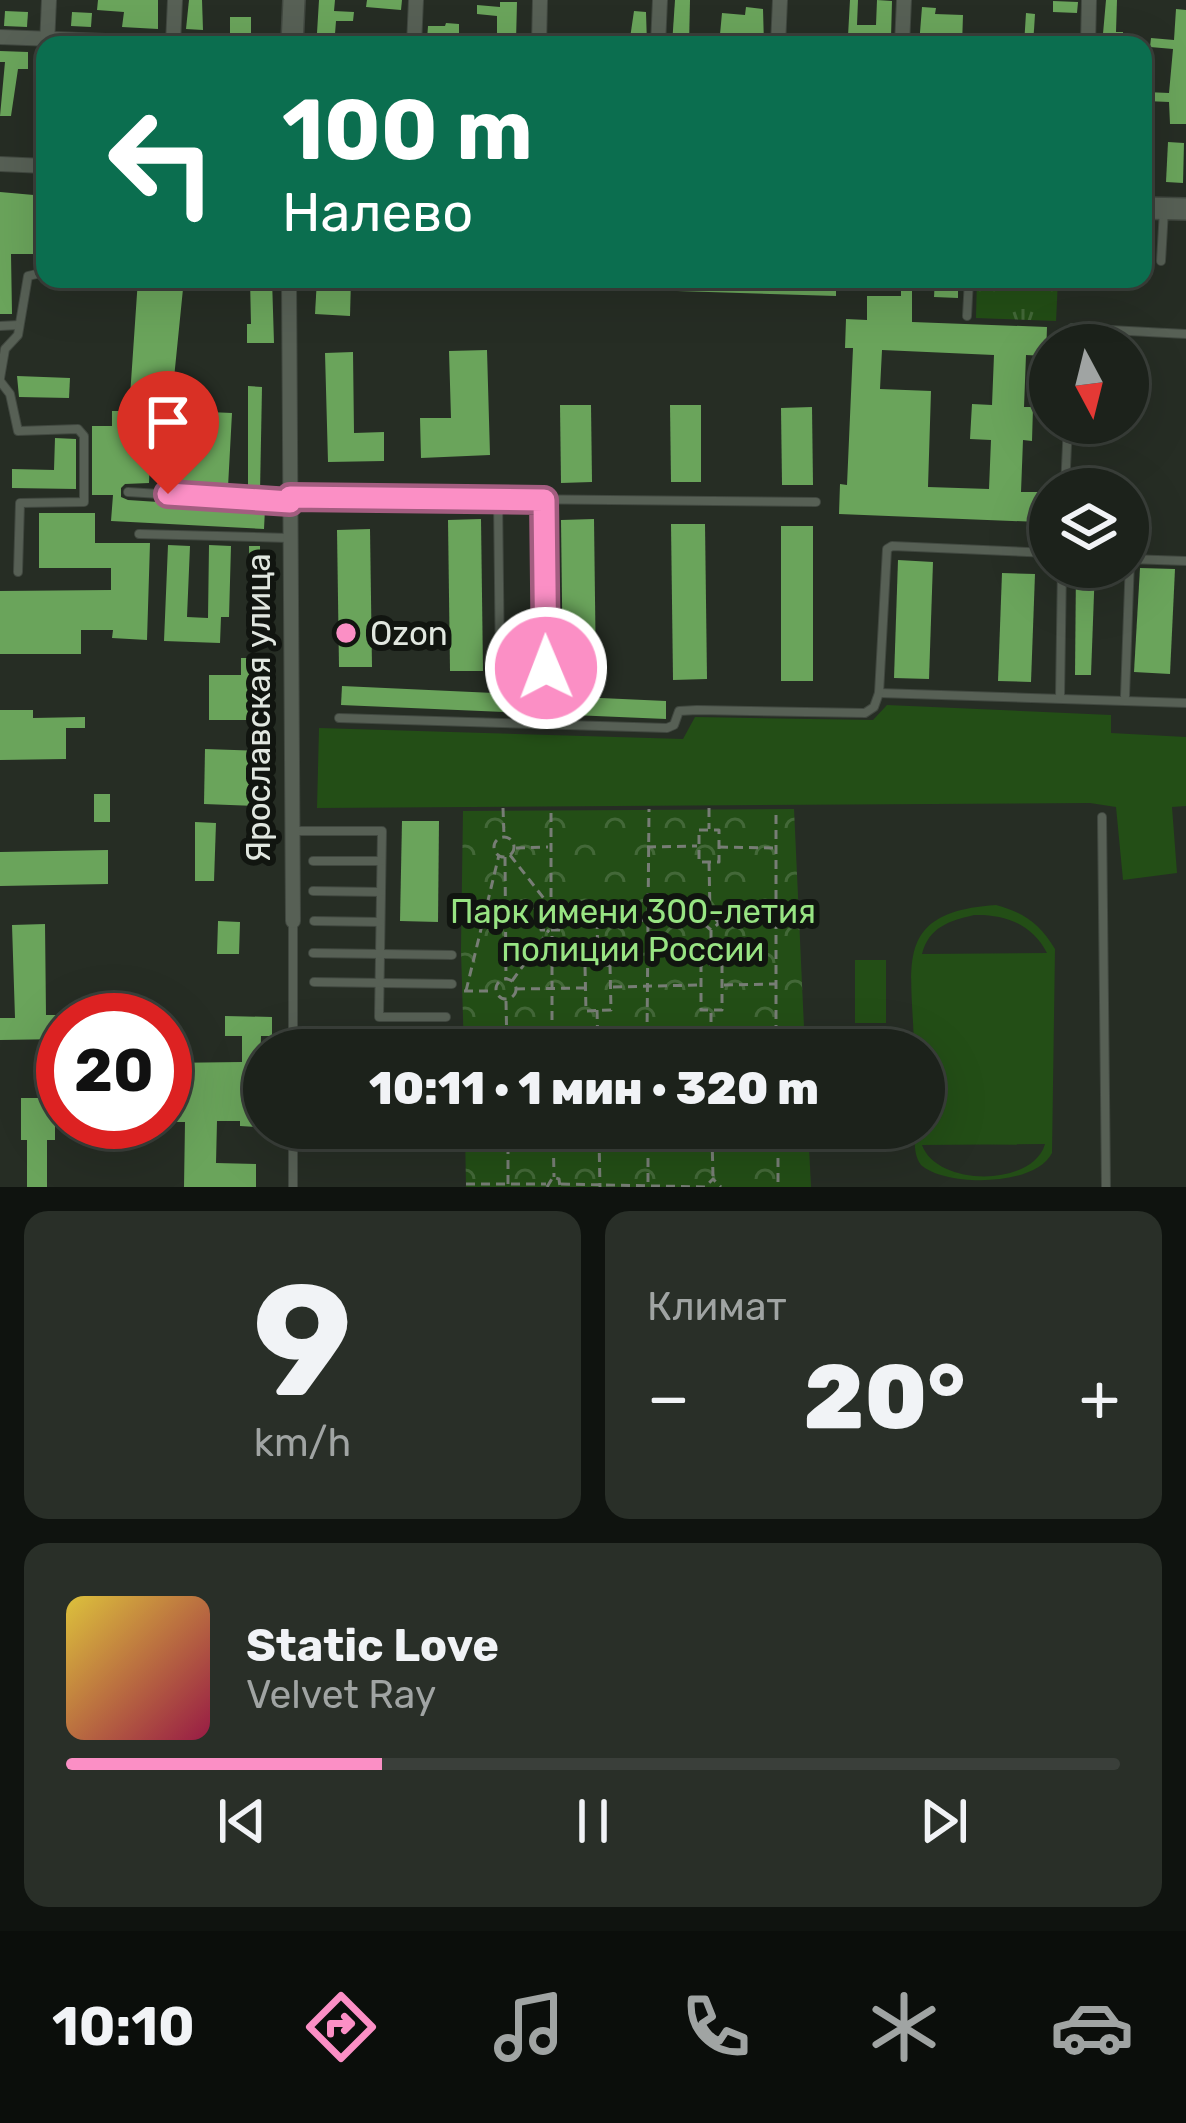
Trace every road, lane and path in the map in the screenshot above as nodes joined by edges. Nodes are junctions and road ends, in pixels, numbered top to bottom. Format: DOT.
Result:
graph roads {
  1 [pos="49,0"];
  2 [pos="175,0"];
  3 [pos="294,0"];
  4 [pos="416,0"];
  5 [pos="540,0"];
  6 [pos="660,0"];
  7 [pos="780,0"];
  8 [pos="904,0"];
  9 [pos="1089,0"];
  10 [pos="48,36"];
  11 [pos="173,36"];
  12 [pos="292,36"];
  13 [pos="414,36"];
  14 [pos="539,36"];
  15 [pos="658,36"];
  16 [pos="778,36"];
  17 [pos="902,36"];
  18 [pos="1088,36"];
  19 [pos="0,37"];
  20 [pos="36,41"];
  21 [pos="0,164"];
  22 [pos="36,166"];
  23 [pos="1164,209"];
  24 [pos="1161,261"];
  25 [pos="36,274"];
  26 [pos="289,288"];
  27 [pos="969,288"];
  28 [pos="967,316"];
  29 [pos="19,325"];
  30 [pos="0,326"];
  31 [pos="1149,332"];
  32 [pos="1186,334"];
  33 [pos="0,379"];
  34 [pos="128,492"];
  35 [pos="498,499"];
  36 [pos="290,500"];
  37 [pos="544,500"];
  38 [pos="816,502"];
  39 [pos="139,534"];
  40 [pos="290,538"];
  41 [pos="1029,552"];
  42 [pos="1149,560"];
  43 [pos="1186,561"];
  44 [pos="18,572"];
  45 [pos="1062,588"];
  46 [pos="1128,588"];
  47 [pos="500,668"];
  48 [pos="546,668"];
  49 [pos="879,693"];
  50 [pos="1125,696"];
  51 [pos="1060,698"];
  52 [pos="1186,703"];
  53 [pos="339,718"];
  54 [pos="503,808"];
  55 [pos="709,808"];
  56 [pos="649,809"];
  57 [pos="551,813"];
  58 [pos="776,815"];
  59 [pos="1102,818"];
  60 [pos="709,830"];
  61 [pos="292,832"];
  62 [pos="504,838"];
  63 [pos="699,846"];
  64 [pos="551,847"];
  65 [pos="647,847"];
  66 [pos="718,847"];
  67 [pos="514,848"];
  68 [pos="776,848"];
  69 [pos="505,855"];
  70 [pos="313,861"];
  71 [pos="381,861"];
  72 [pos="709,862"];
  73 [pos="314,891"];
  74 [pos="381,892"];
  75 [pos="551,908"];
  76 [pos="710,914"];
  77 [pos="562,919"];
  78 [pos="597,920"];
  79 [pos="647,920"];
  80 [pos="293,921"];
  81 [pos="314,921"];
  82 [pos="703,921"];
  83 [pos="380,922"];
  84 [pos="719,922"];
  85 [pos="776,923"];
  86 [pos="550,930"];
  87 [pos="711,930"];
  88 [pos="313,953"];
  89 [pos="380,954"];
  90 [pos="452,955"];
  91 [pos="712,964"];
  92 [pos="598,965"];
  93 [pos="509,981"];
  94 [pos="314,982"];
  95 [pos="380,983"];
  96 [pos="452,984"];
  97 [pos="776,984"];
  98 [pos="701,985"];
  99 [pos="722,985"];
  100 [pos="647,986"];
  101 [pos="610,987"];
  102 [pos="586,988"];
  103 [pos="516,989"];
  104 [pos="552,989"];
  105 [pos="496,991"];
  106 [pos="506,999"];
  107 [pos="598,1010"];
  108 [pos="711,1010"];
  109 [pos="446,1017"];
  110 [pos="293,1029"];
  111 [pos="507,1029"];
  112 [pos="551,1029"];
  113 [pos="598,1029"];
  114 [pos="647,1029"];
  115 [pos="711,1029"];
  116 [pos="776,1029"];
  117 [pos="293,1149"];
  118 [pos="508,1149"];
  119 [pos="553,1149"];
  120 [pos="599,1149"];
  121 [pos="648,1149"];
  122 [pos="712,1149"];
  123 [pos="778,1149"];
  124 [pos="554,1177"];
  125 [pos="713,1179"];
  126 [pos="466,1184"];
  127 [pos="508,1185"];
  128 [pos="546,1185"];
  129 [pos="561,1185"];
  130 [pos="600,1186"];
  131 [pos="648,1186"];
  132 [pos="293,1187"];
  133 [pos="721,1187"];
  134 [pos="778,1187"];
  135 [pos="1106,1187"];
  1 -- 10 [label="street"];
  2 -- 11 [label="street"];
  3 -- 12 [label="street"];
  4 -- 13 [label="street"];
  5 -- 14 [label="street"];
  6 -- 15 [label="street"];
  7 -- 16 [label="street"];
  8 -- 17 [label="street"];
  9 -- 18 [label="street"];
  19 -- 20 [label="street"];
  21 -- 22 [label="street"];
  23 -- 24 [label="lane"];
  25 -- 29 [label="lane"];
  26 -- 36 [label="street, Ярославская улица"];
  27 -- 28 [label="lane"];
  29 -- 30 [label="lane"];
  29 -- 33 [label="lane"];
  31 -- 32 [label="lane"];
  33 -- 44 [label="lane"];
  34 -- 36 [label="lane"];
  35 -- 36 [label="lane"];
  35 -- 37 [label="lane"];
  35 -- 47 [label="lane"];
  36 -- 40 [label="street, Ярославская улица"];
  37 -- 38 [label="lane"];
  37 -- 48 [label="lane"];
  39 -- 40 [label="lane"];
  40 -- 61 [label="street, Ярославская улица"];
  41 -- 49 [label="lane"];
  42 -- 43 [label="lane"];
  45 -- 51 [label="lane"];
  46 -- 50 [label="lane"];
  49 -- 51 [label="lane"];
  49 -- 53 [label="lane"];
  51 -- 52 [label="lane"];
  54 -- 62 [label="path"];
  55 -- 60 [label="path"];
  56 -- 65 [label="path"];
  57 -- 64 [label="path"];
  58 -- 68 [label="path"];
  59 -- 135 [label="lane"];
  60 -- 63 [label="path"];
  60 -- 66 [label="path"];
  61 -- 71 [label="lane"];
  61 -- 80 [label="street, Ярославская улица"];
  62 -- 67 [label="path"];
  62 -- 69 [label="path"];
  63 -- 65 [label="path"];
  63 -- 72 [label="path"];
  64 -- 67 [label="path"];
  64 -- 75 [label="path"];
  65 -- 79 [label="path"];
  66 -- 68 [label="path"];
  66 -- 72 [label="path"];
  67 -- 69 [label="path"];
  68 -- 85 [label="path"];
  69 -- 75 [label="path"];
  69 -- 93 [label="path"];
  69 -- 105 [label="path"];
  70 -- 71 [label="lane"];
  71 -- 74 [label="lane"];
  72 -- 76 [label="path"];
  73 -- 74 [label="lane"];
  74 -- 83 [label="lane"];
  75 -- 77 [label="path"];
  75 -- 86 [label="path"];
  76 -- 82 [label="path"];
  76 -- 84 [label="path"];
  77 -- 78 [label="path"];
  77 -- 86 [label="path"];
  78 -- 79 [label="path"];
  78 -- 92 [label="path"];
  79 -- 82 [label="path"];
  79 -- 100 [label="path"];
  80 -- 110 [label="lane"];
  81 -- 83 [label="lane"];
  82 -- 87 [label="path"];
  83 -- 89 [label="lane"];
  84 -- 85 [label="path"];
  84 -- 87 [label="path"];
  85 -- 97 [label="path"];
  86 -- 93 [label="path"];
  86 -- 104 [label="path"];
  87 -- 91 [label="path"];
  88 -- 89 [label="lane"];
  89 -- 90 [label="lane"];
  89 -- 95 [label="lane"];
  91 -- 98 [label="path"];
  91 -- 99 [label="path"];
  92 -- 101 [label="path"];
  92 -- 102 [label="path"];
  93 -- 103 [label="path"];
  93 -- 105 [label="path"];
  94 -- 95 [label="lane"];
  95 -- 96 [label="lane"];
  95 -- 109 [label="lane"];
  97 -- 99 [label="path"];
  97 -- 116 [label="path"];
  98 -- 100 [label="path"];
  98 -- 108 [label="path"];
  99 -- 108 [label="path"];
  100 -- 101 [label="path"];
  100 -- 114 [label="path"];
  101 -- 107 [label="path"];
  102 -- 104 [label="path"];
  102 -- 107 [label="path"];
  103 -- 104 [label="path"];
  103 -- 106 [label="path"];
  104 -- 112 [label="path"];
  105 -- 106 [label="path"];
  106 -- 111 [label="path"];
  107 -- 113 [label="path"];
  108 -- 115 [label="path"];
  117 -- 132 [label="lane"];
  118 -- 127 [label="path"];
  119 -- 124 [label="path"];
  120 -- 130 [label="path"];
  121 -- 131 [label="path"];
  122 -- 125 [label="path"];
  123 -- 134 [label="path"];
  124 -- 128 [label="path"];
  124 -- 129 [label="path"];
  125 -- 131 [label="path"];
  125 -- 133 [label="path"];
  126 -- 127 [label="path"];
  127 -- 128 [label="path"];
  129 -- 130 [label="path"];
  130 -- 131 [label="path"];
}
